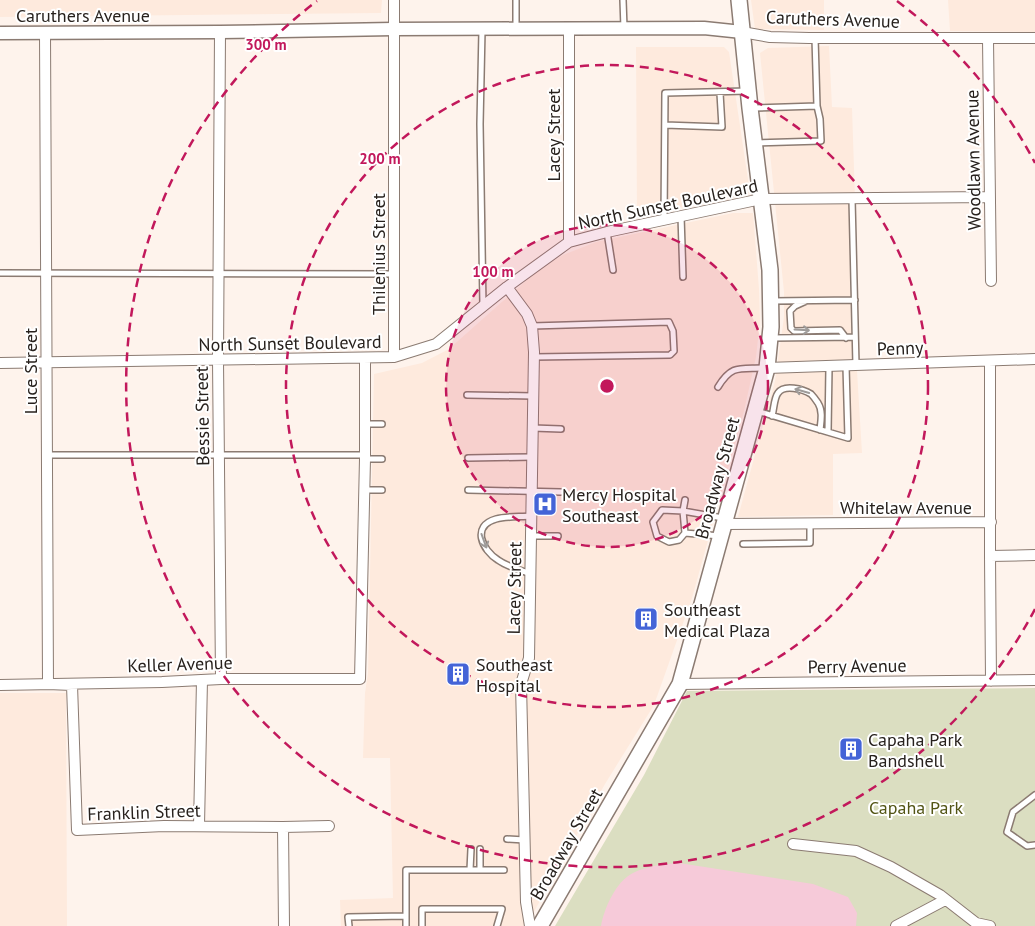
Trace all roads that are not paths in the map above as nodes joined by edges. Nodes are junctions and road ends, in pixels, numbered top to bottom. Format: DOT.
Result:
graph roads {
  1 [pos="394,0"];
  2 [pos="516,0"];
  3 [pos="624,0"];
  4 [pos="739,0"];
  5 [pos="393,29"];
  6 [pos="482,29"];
  7 [pos="516,29"];
  8 [pos="569,29"];
  9 [pos="624,29"];
  10 [pos="220,32"];
  11 [pos="742,32"];
  12 [pos="0,33"];
  13 [pos="45,33"];
  14 [pos="816,38"];
  15 [pos="1035,38"];
  16 [pos="988,39"];
  17 [pos="748,91"];
  18 [pos="720,93"];
  19 [pos="817,106"];
  20 [pos="750,108"];
  21 [pos="665,125"];
  22 [pos="754,143"];
  23 [pos="990,197"];
  24 [pos="852,198"];
  25 [pos="761,199"];
  26 [pos="681,216"];
  27 [pos="664,220"];
  28 [pos="607,232"];
  29 [pos="569,242"];
  30 [pos="613,270"];
  31 [pos="0,273"];
  32 [pos="45,273"];
  33 [pos="218,273"];
  34 [pos="394,274"];
  35 [pos="683,277"];
  36 [pos="991,281"];
  37 [pos="507,287"];
  38 [pos="855,300"];
  39 [pos="806,301"];
  40 [pos="772,302"];
  41 [pos="483,306"];
  42 [pos="532,326"];
  43 [pos="770,338"];
  44 [pos="846,338"];
  45 [pos="855,338"];
  46 [pos="394,357"];
  47 [pos="534,357"];
  48 [pos="365,358"];
  49 [pos="1035,359"];
  50 [pos="218,360"];
  51 [pos="990,361"];
  52 [pos="0,363"];
  53 [pos="46,363"];
  54 [pos="829,366"];
  55 [pos="851,366"];
  56 [pos="767,368"];
  57 [pos="718,387"];
  58 [pos="467,395"];
  59 [pos="533,396"];
  60 [pos="755,411"];
  61 [pos="772,416"];
  62 [pos="365,424"];
  63 [pos="382,424"];
  64 [pos="533,428"];
  65 [pos="561,429"];
  66 [pos="820,430"];
  67 [pos="828,432"];
  68 [pos="46,455"];
  69 [pos="219,455"];
  70 [pos="365,457"];
  71 [pos="532,457"];
  72 [pos="468,458"];
  73 [pos="382,459"];
  74 [pos="363,490"];
  75 [pos="382,490"];
  76 [pos="468,490"];
  77 [pos="531,490"];
  78 [pos="561,492"];
  79 [pos="685,500"];
  80 [pos="683,511"];
  81 [pos="531,516"];
  82 [pos="991,522"];
  83 [pos="810,523"];
  84 [pos="723,526"];
  85 [pos="685,533"];
  86 [pos="531,536"];
  87 [pos="558,536"];
  88 [pos="743,544"];
  89 [pos="1035,555"];
  90 [pos="990,556"];
  91 [pos="530,574"];
  92 [pos="221,678"];
  93 [pos="202,680"];
  94 [pos="1035,680"];
  95 [pos="992,681"];
  96 [pos="48,684"];
  97 [pos="680,684"];
  98 [pos="0,685"];
  99 [pos="1035,795"];
  100 [pos="199,826"];
  101 [pos="329,826"];
  102 [pos="283,827"];
  103 [pos="507,839"];
  104 [pos="525,840"];
  105 [pos="794,844"];
  106 [pos="1035,845"];
  107 [pos="471,849"];
  108 [pos="480,850"];
  109 [pos="470,870"];
  110 [pos="480,870"];
  111 [pos="504,870"];
  112 [pos="945,900"];
  113 [pos="406,916"];
  114 [pos="284,926"];
  115 [pos="349,926"];
  116 [pos="406,926"];
  117 [pos="422,926"];
  118 [pos="497,926"];
  119 [pos="530,926"];
  120 [pos="540,926"];
  121 [pos="896,926"];
  122 [pos="990,926"];
  1 -- 5 [label="street, Thilenius Street"];
  2 -- 7 [label="lane"];
  3 -- 9 [label="lane"];
  4 -- 11 [label="main road, Broadway Street"];
  5 -- 6 [label="street, Caruthers Avenue"];
  5 -- 10 [label="street, Caruthers Avenue"];
  5 -- 34 [label="street, Thilenius Street"];
  6 -- 7 [label="street, Caruthers Avenue"];
  6 -- 41 [label="lane"];
  7 -- 8 [label="street, Caruthers Avenue"];
  8 -- 9 [label="street, Caruthers Avenue"];
  8 -- 29 [label="street, Lacey Street"];
  9 -- 11 [label="street, Caruthers Avenue"];
  10 -- 13 [label="street, Caruthers Avenue"];
  10 -- 33 [label="street, Bessie Street"];
  11 -- 14 [label="street, Caruthers Avenue"];
  11 -- 17 [label="main road, Broadway Street"];
  12 -- 13 [label="street, Caruthers Avenue"];
  13 -- 32 [label="street, Luce Street"];
  14 -- 16 [label="street, Caruthers Avenue"];
  14 -- 19 [label="lane"];
  15 -- 16 [label="street, Caruthers Avenue"];
  16 -- 23 [label="street, Woodlawn Avenue"];
  17 -- 18 [label="lane"];
  17 -- 20 [label="main road, Broadway Street"];
  18 -- 21 [label="lane"];
  18 -- 21 [label="lane"];
  19 -- 20 [label="lane"];
  19 -- 22 [label="lane"];
  20 -- 22 [label="main road, Broadway Street"];
  21 -- 27 [label="lane"];
  22 -- 25 [label="main road, Broadway Street"];
  23 -- 24 [label="street, North Sunset Boulevard"];
  23 -- 36 [label="street, Woodlawn Avenue"];
  24 -- 25 [label="street, North Sunset Boulevard"];
  24 -- 38 [label="lane"];
  25 -- 26 [label="street, North Sunset Boulevard"];
  25 -- 40 [label="main road, Broadway Street"];
  26 -- 27 [label="street, North Sunset Boulevard"];
  26 -- 35 [label="lane"];
  27 -- 28 [label="street, North Sunset Boulevard"];
  28 -- 29 [label="street, North Sunset Boulevard"];
  28 -- 30 [label="lane"];
  29 -- 37 [label="street, North Sunset Boulevard"];
  31 -- 32 [label="lane"];
  32 -- 33 [label="lane"];
  32 -- 53 [label="street, Luce Street"];
  33 -- 34 [label="lane"];
  33 -- 50 [label="street, Bessie Street"];
  34 -- 46 [label="street, Thilenius Street"];
  37 -- 41 [label="street, North Sunset Boulevard"];
  37 -- 42 [label="street, Lacey Street"];
  38 -- 39 [label="lane"];
  38 -- 45 [label="lane"];
  39 -- 40 [label="lane"];
  39 -- 44 [label="lane, one-way"];
  40 -- 43 [label="main road, Broadway Street"];
  41 -- 46 [label="street, North Sunset Boulevard"];
  42 -- 47 [label="street, Lacey Street"];
  42 -- 47 [label="lane"];
  43 -- 44 [label="lane"];
  43 -- 56 [label="main road, Broadway Street"];
  44 -- 45 [label="lane"];
  45 -- 55 [label="lane"];
  46 -- 48 [label="street, North Sunset Boulevard"];
  47 -- 59 [label="street, Lacey Street"];
  48 -- 50 [label="street, North Sunset Boulevard"];
  48 -- 62 [label="street"];
  49 -- 51 [label="street, Penny"];
  50 -- 53 [label="street, North Sunset Boulevard"];
  50 -- 69 [label="street, Bessie Street"];
  51 -- 55 [label="street, Penny"];
  51 -- 82 [label="street"];
  52 -- 53 [label="street, North Sunset Boulevard"];
  53 -- 68 [label="street, Luce Street"];
  54 -- 55 [label="street, Penny"];
  54 -- 56 [label="street, Penny"];
  54 -- 67 [label="lane"];
  55 -- 67 [label="lane"];
  56 -- 57 [label="lane"];
  56 -- 60 [label="main road, Broadway Street"];
  58 -- 59 [label="lane"];
  59 -- 64 [label="street, Lacey Street"];
  60 -- 61 [label="lane"];
  60 -- 84 [label="main road, Broadway Street"];
  61 -- 66 [label="lane"];
  66 -- 61 [label="lane, one-way"];
  62 -- 63 [label="lane"];
  62 -- 70 [label="street"];
  64 -- 65 [label="lane"];
  64 -- 71 [label="street, Lacey Street"];
  66 -- 67 [label="lane"];
  68 -- 69 [label="lane"];
  68 -- 96 [label="street, Luce Street"];
  69 -- 70 [label="lane"];
  69 -- 92 [label="street, Bessie Street"];
  70 -- 73 [label="lane"];
  70 -- 74 [label="street"];
  71 -- 72 [label="lane"];
  71 -- 77 [label="street, Lacey Street"];
  74 -- 75 [label="lane"];
  74 -- 92 [label="street, Keller Avenue"];
  76 -- 77 [label="lane"];
  77 -- 78 [label="lane"];
  77 -- 81 [label="street, Lacey Street"];
  79 -- 80 [label="lane"];
  80 -- 84 [label="lane"];
  80 -- 85 [label="lane"];
  80 -- 85 [label="lane"];
  81 -- 86 [label="street, Lacey Street"];
  81 -- 91 [label="lane, one-way"];
  82 -- 83 [label="street, Whitelaw Avenue"];
  82 -- 90 [label="street, Whitelaw Avenue"];
  83 -- 84 [label="street, Whitelaw Avenue"];
  83 -- 88 [label="lane"];
  84 -- 85 [label="lane"];
  84 -- 97 [label="main road, Broadway Street"];
  86 -- 87 [label="lane"];
  86 -- 91 [label="street, Lacey Street"];
  89 -- 90 [label="street"];
  90 -- 95 [label="street, Whitelaw Avenue"];
  91 -- 104 [label="street, Lacey Street"];
  92 -- 93 [label="street, Keller Avenue"];
  93 -- 96 [label="street, Keller Avenue"];
  93 -- 100 [label="street"];
  94 -- 95 [label="street, Perry Avenue"];
  95 -- 97 [label="street, Perry Avenue"];
  96 -- 98 [label="street, Keller Avenue"];
  96 -- 100 [label="street, Franklin Street"];
  97 -- 120 [label="main road, Broadway Street"];
  99 -- 106 [label="lane"];
  100 -- 102 [label="street, Franklin Street"];
  101 -- 102 [label="street, Franklin Street"];
  102 -- 114 [label="street"];
  103 -- 104 [label="lane"];
  104 -- 119 [label="street, Lacey Street"];
  105 -- 112 [label="street"];
  107 -- 109 [label="lane"];
  108 -- 110 [label="lane"];
  109 -- 110 [label="lane"];
  109 -- 113 [label="lane"];
  110 -- 111 [label="lane"];
  112 -- 121 [label="street"];
  112 -- 122 [label="street"];
  113 -- 115 [label="lane"];
  113 -- 116 [label="lane"];
  117 -- 118 [label="lane"];
}
